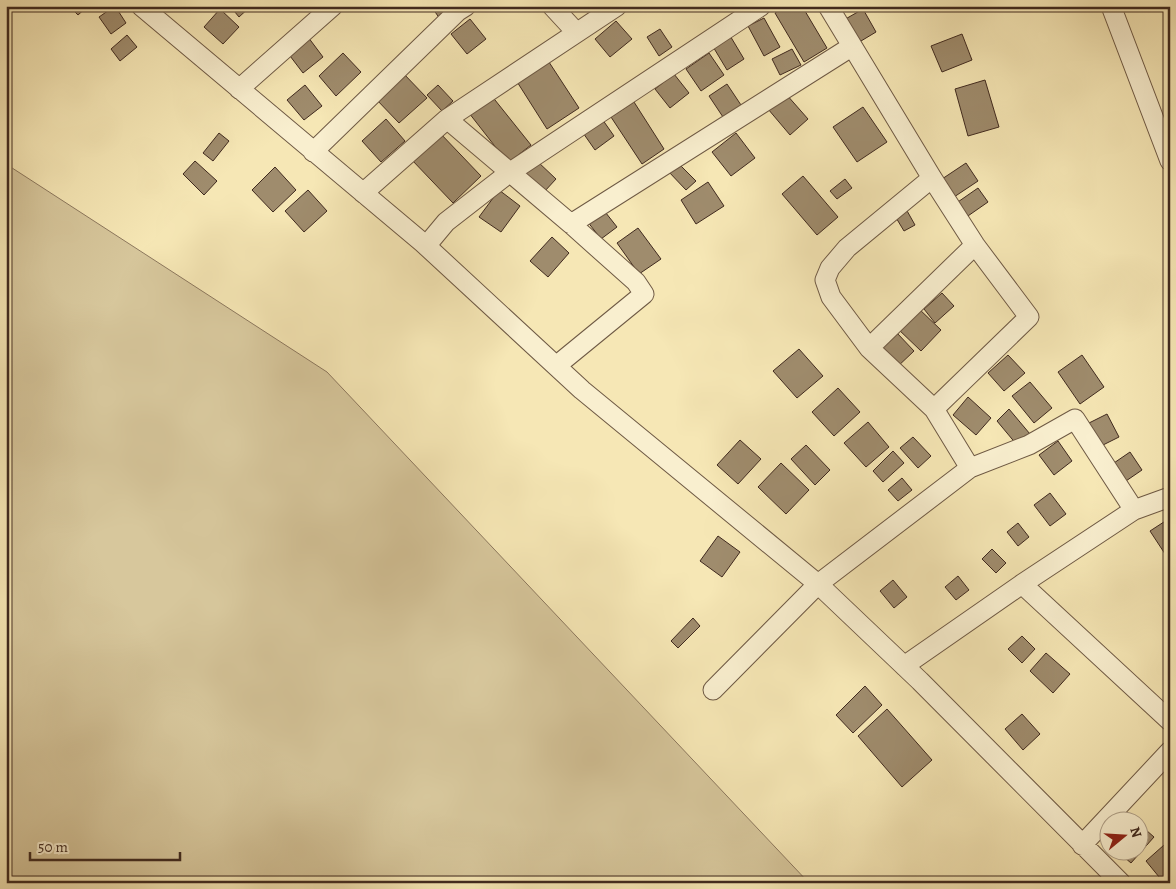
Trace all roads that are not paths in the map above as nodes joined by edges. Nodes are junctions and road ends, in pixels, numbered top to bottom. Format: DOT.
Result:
graph roads {
  1 [pos="141,6"];
  2 [pos="333,6"];
  3 [pos="466,6"];
  4 [pos="552,6"];
  5 [pos="617,6"];
  6 [pos="761,6"];
  7 [pos="828,6"];
  8 [pos="1111,6"];
  9 [pos="576,32"];
  10 [pos="852,47"];
  11 [pos="238,89"];
  12 [pos="447,119"];
  13 [pos="313,152"];
  14 [pos="1170,161"];
  15 [pos="509,173"];
  16 [pos="932,178"];
  17 [pos="362,193"];
  18 [pos="571,224"];
  19 [pos="975,245"];
  20 [pos="426,246"];
  21 [pos="869,348"];
  22 [pos="556,366"];
  23 [pos="934,410"];
  24 [pos="970,468"];
  25 [pos="1170,497"];
  26 [pos="1134,510"];
  27 [pos="818,584"];
  28 [pos="1022,584"];
  29 [pos="904,666"];
  30 [pos="713,690"];
  31 [pos="1170,722"];
  32 [pos="1170,751"];
  33 [pos="1082,845"];
  34 [pos="1121,883"];
  1 -- 11 [label="street"];
  2 -- 11 [label="street"];
  3 -- 13 [label="street"];
  4 -- 9 [label="street"];
  5 -- 9 [label="street"];
  6 -- 15 [label="street"];
  7 -- 10 [label="street"];
  8 -- 14 [label="street"];
  9 -- 12 [label="street"];
  10 -- 16 [label="street"];
  10 -- 18 [label="street"];
  11 -- 13 [label="street"];
  12 -- 15 [label="street"];
  12 -- 17 [label="street"];
  13 -- 17 [label="street"];
  15 -- 18 [label="street"];
  15 -- 20 [label="street"];
  16 -- 19 [label="street"];
  16 -- 21 [label="street"];
  17 -- 20 [label="street"];
  18 -- 22 [label="street"];
  19 -- 21 [label="street"];
  19 -- 23 [label="street"];
  20 -- 22 [label="street"];
  21 -- 23 [label="street"];
  22 -- 27 [label="street"];
  23 -- 24 [label="street"];
  24 -- 26 [label="street"];
  24 -- 27 [label="street"];
  25 -- 26 [label="street"];
  26 -- 28 [label="street"];
  27 -- 29 [label="street"];
  27 -- 30 [label="street"];
  28 -- 29 [label="street"];
  28 -- 31 [label="street"];
  29 -- 33 [label="street"];
  32 -- 33 [label="street"];
  33 -- 34 [label="street"];
}
